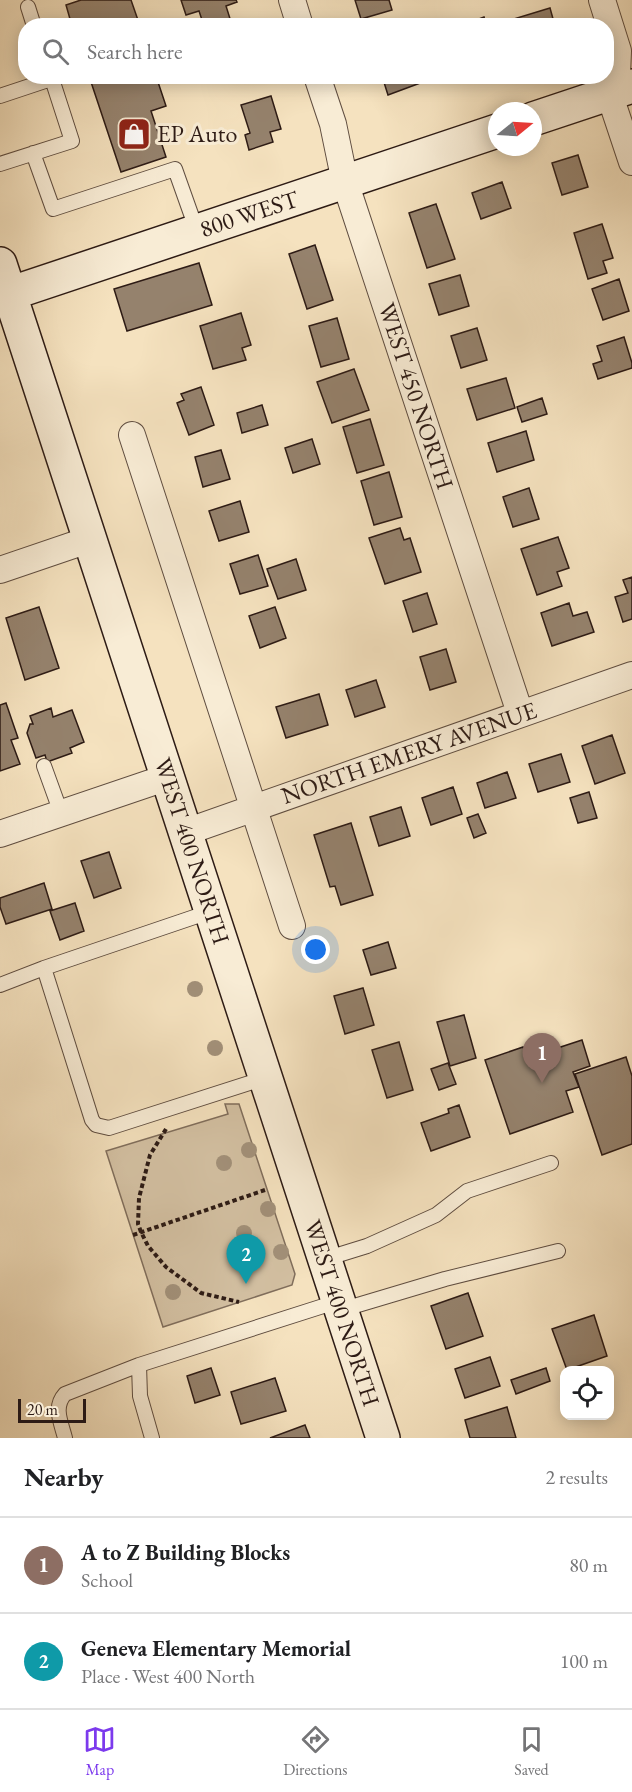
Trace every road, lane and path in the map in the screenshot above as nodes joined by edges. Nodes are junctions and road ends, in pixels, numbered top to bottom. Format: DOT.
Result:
graph roads {
  1 [pos="292,0"];
  2 [pos="602,0"];
  3 [pos="28,7"];
  4 [pos="31,18"];
  5 [pos="298,18"];
  6 [pos="608,18"];
  7 [pos="614,38"];
  8 [pos="34,84"];
  9 [pos="53,84"];
  10 [pos="320,84"];
  11 [pos="621,89"];
  12 [pos="0,96"];
  13 [pos="542,116"];
  14 [pos="488,134"];
  15 [pos="33,153"];
  16 [pos="632,162"];
  17 [pos="0,164"];
  18 [pos="345,182"];
  19 [pos="197,231"];
  20 [pos="3,285"];
  21 [pos="132,435"];
  22 [pos="91,539"];
  23 [pos="0,570"];
  24 [pos="632,675"];
  25 [pos="520,713"];
  26 [pos="44,766"];
  27 [pos="168,777"];
  28 [pos="255,807"];
  29 [pos="61,813"];
  30 [pos="186,832"];
  31 [pos="0,834"];
  32 [pos="212,911"];
  33 [pos="292,926"];
  34 [pos="44,968"];
  35 [pos="0,985"];
  36 [pos="266,1078"];
  37 [pos="170,1123"];
  38 [pos="551,1163"];
  39 [pos="265,1190"];
  40 [pos="141,1232"];
  41 [pos="133,1235"];
  42 [pos="558,1251"];
  43 [pos="325,1259"];
  44 [pos="239,1302"];
  45 [pos="340,1305"];
  46 [pos="139,1365"];
  47 [pos="64,1438"];
  48 [pos="152,1438"];
  49 [pos="383,1438"];
  1 -- 5 [label="street"];
  2 -- 6 [label="street"];
  3 -- 4 [label="lane"];
  7 -- 11 [label="street"];
  8 -- 12 [label="lane"];
  9 -- 15 [label="lane"];
  10 -- 18 [label="street, WEST 450 NORTH"];
  11 -- 13 [label="main road"];
  11 -- 16 [label="street"];
  14 -- 18 [label="main road, 800 WEST"];
  15 -- 17 [label="lane"];
  15 -- 19 [label="lane"];
  18 -- 19 [label="main road, 800 WEST"];
  18 -- 25 [label="street, WEST 450 NORTH"];
  19 -- 20 [label="main road, 800 WEST"];
  20 -- 22 [label="main road, WEST 400 NORTH"];
  21 -- 28 [label="street"];
  22 -- 23 [label="street"];
  22 -- 27 [label="main road, WEST 400 NORTH"];
  24 -- 25 [label="street, NORTH EMERY AVENUE"];
  25 -- 28 [label="street, NORTH EMERY AVENUE"];
  26 -- 29 [label="lane"];
  27 -- 29 [label="street"];
  27 -- 30 [label="main road, WEST 400 NORTH"];
  28 -- 30 [label="street, NORTH EMERY AVENUE"];
  28 -- 33 [label="street"];
  29 -- 31 [label="street"];
  30 -- 32 [label="main road, WEST 400 NORTH"];
  32 -- 34 [label="lane"];
  32 -- 36 [label="main road, WEST 400 NORTH"];
  34 -- 35 [label="lane"];
  34 -- 36 [label="lane"];
  36 -- 43 [label="main road, WEST 400 NORTH"];
  37 -- 40 [label="path"];
  38 -- 43 [label="lane"];
  39 -- 40 [label="path"];
  40 -- 41 [label="path"];
  40 -- 44 [label="path"];
  42 -- 45 [label="lane"];
  43 -- 45 [label="main road, WEST 400 NORTH"];
  45 -- 46 [label="lane"];
  45 -- 49 [label="main road, WEST 400 NORTH"];
  46 -- 47 [label="lane"];
  46 -- 48 [label="lane"];
}
